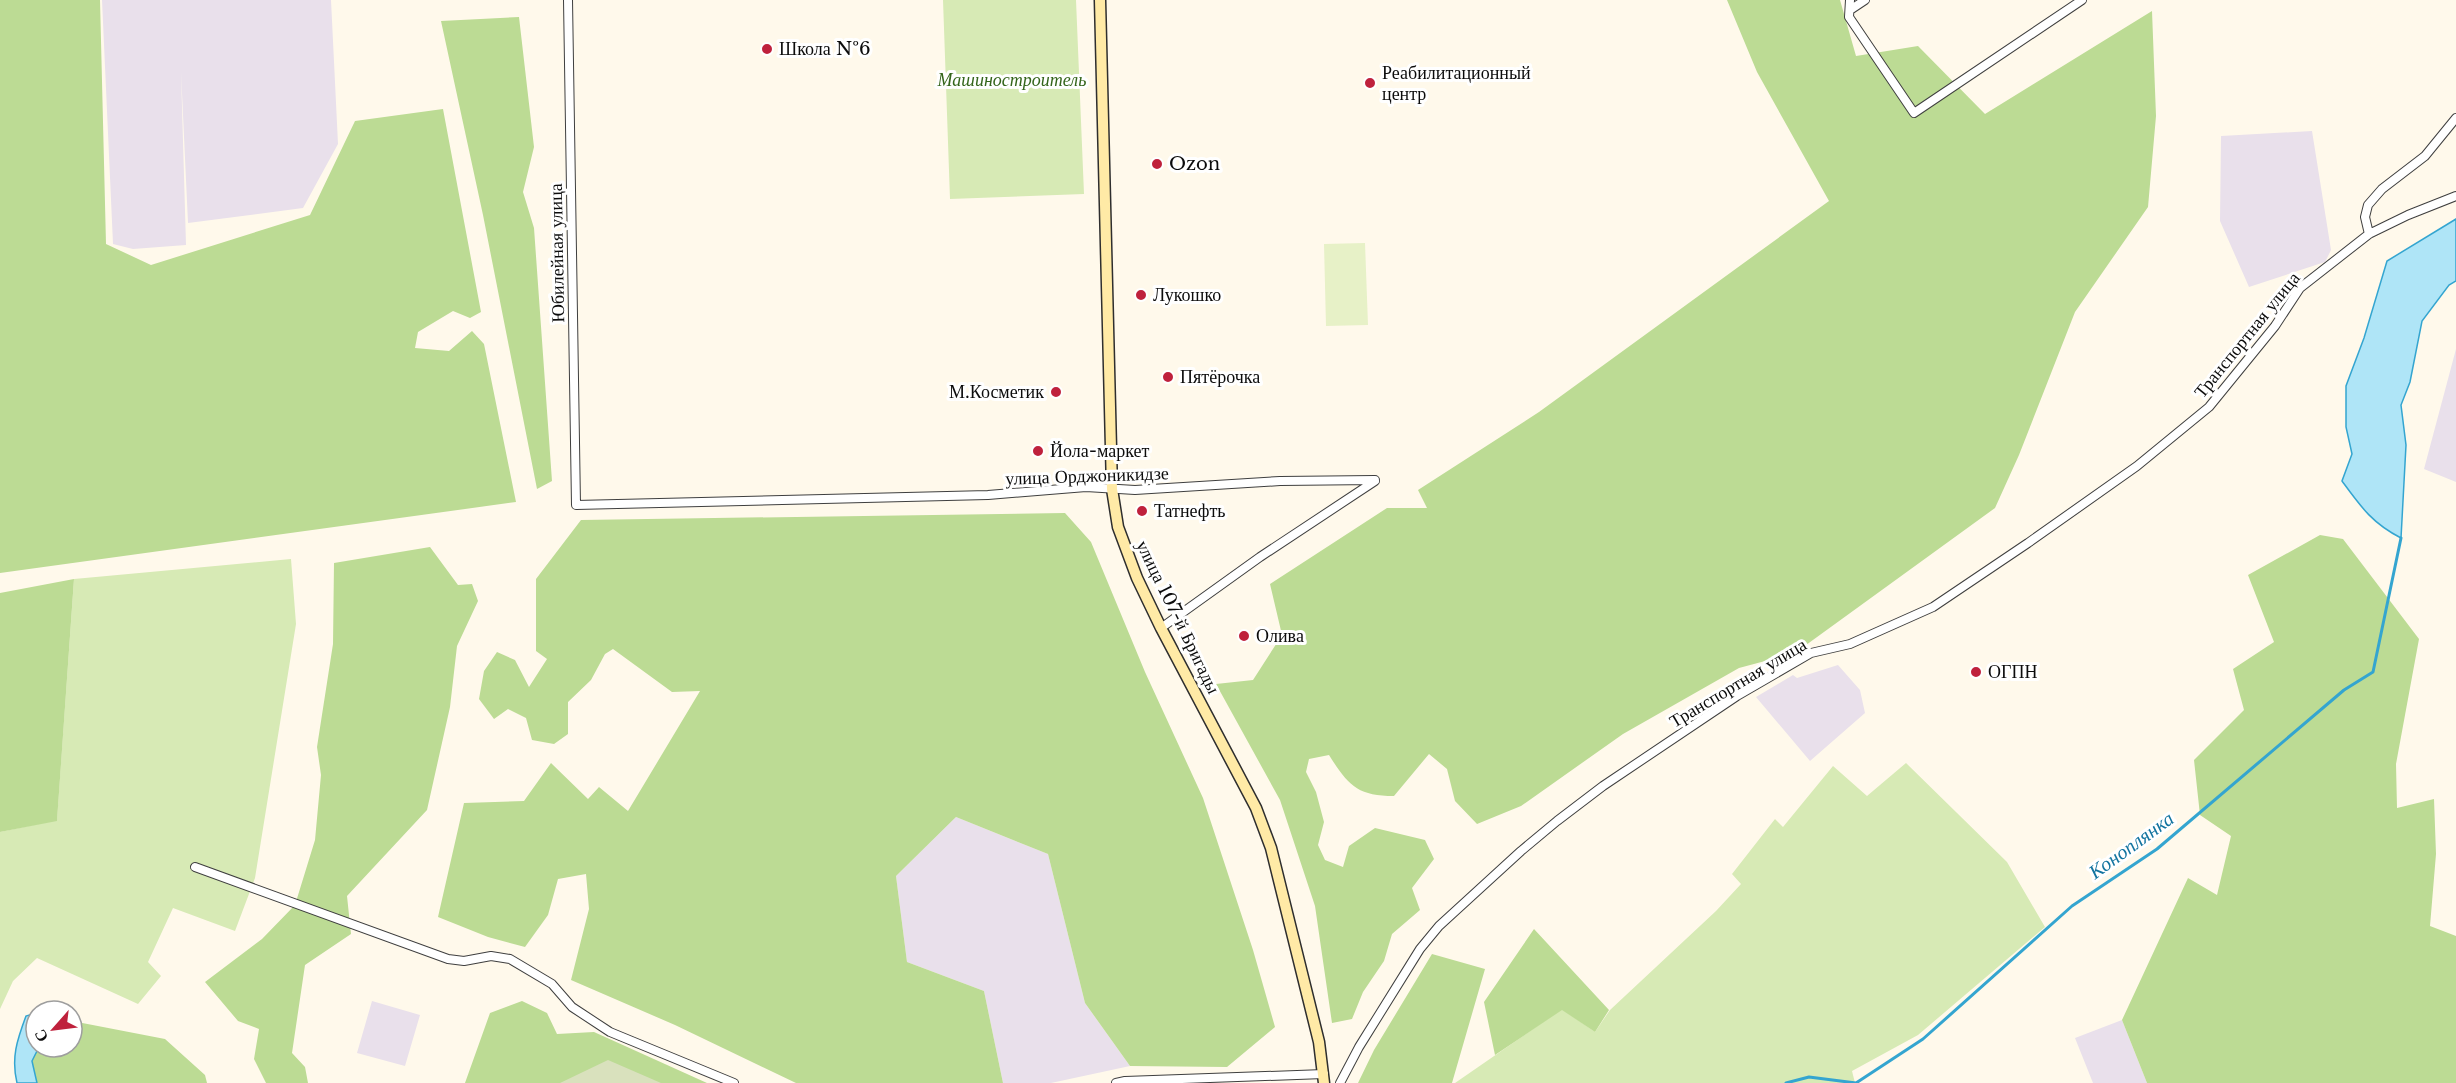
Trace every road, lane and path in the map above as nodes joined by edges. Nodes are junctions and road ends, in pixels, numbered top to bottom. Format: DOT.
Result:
graph roads {
  1 [pos="568,0"];
  2 [pos="1100,0"];
  3 [pos="1850,0"];
  4 [pos="1865,0"];
  5 [pos="2082,0"];
  6 [pos="1850,10"];
  7 [pos="2456,118"];
  8 [pos="2456,196"];
  9 [pos="2369,234"];
  10 [pos="1112,489"];
  11 [pos="576,505"];
  12 [pos="1161,628"];
  13 [pos="195,867"];
  14 [pos="1324,1079"];
  15 [pos="734,1083"];
  16 [pos="1116,1083"];
  17 [pos="1340,1083"];
  1 -- 11 [label="street, Юбилейная улица"];
  2 -- 10 [label="main road, улица 107-й Бригады"];
  3 -- 6 [label="street"];
  4 -- 6 [label="street"];
  5 -- 6 [label="street"];
  7 -- 9 [label="street"];
  8 -- 9 [label="street, Транспортная улица"];
  9 -- 17 [label="street, Транспортная улица"];
  10 -- 11 [label="street, улица Орджоникидзе"];
  10 -- 12 [label="main road, улица 107-й Бригады"];
  10 -- 12 [label="street, улица Орджоникидзе"];
  12 -- 14 [label="main road, улица 107-й Бригады"];
  13 -- 15 [label="street"];
  14 -- 16 [label="street"];
}
